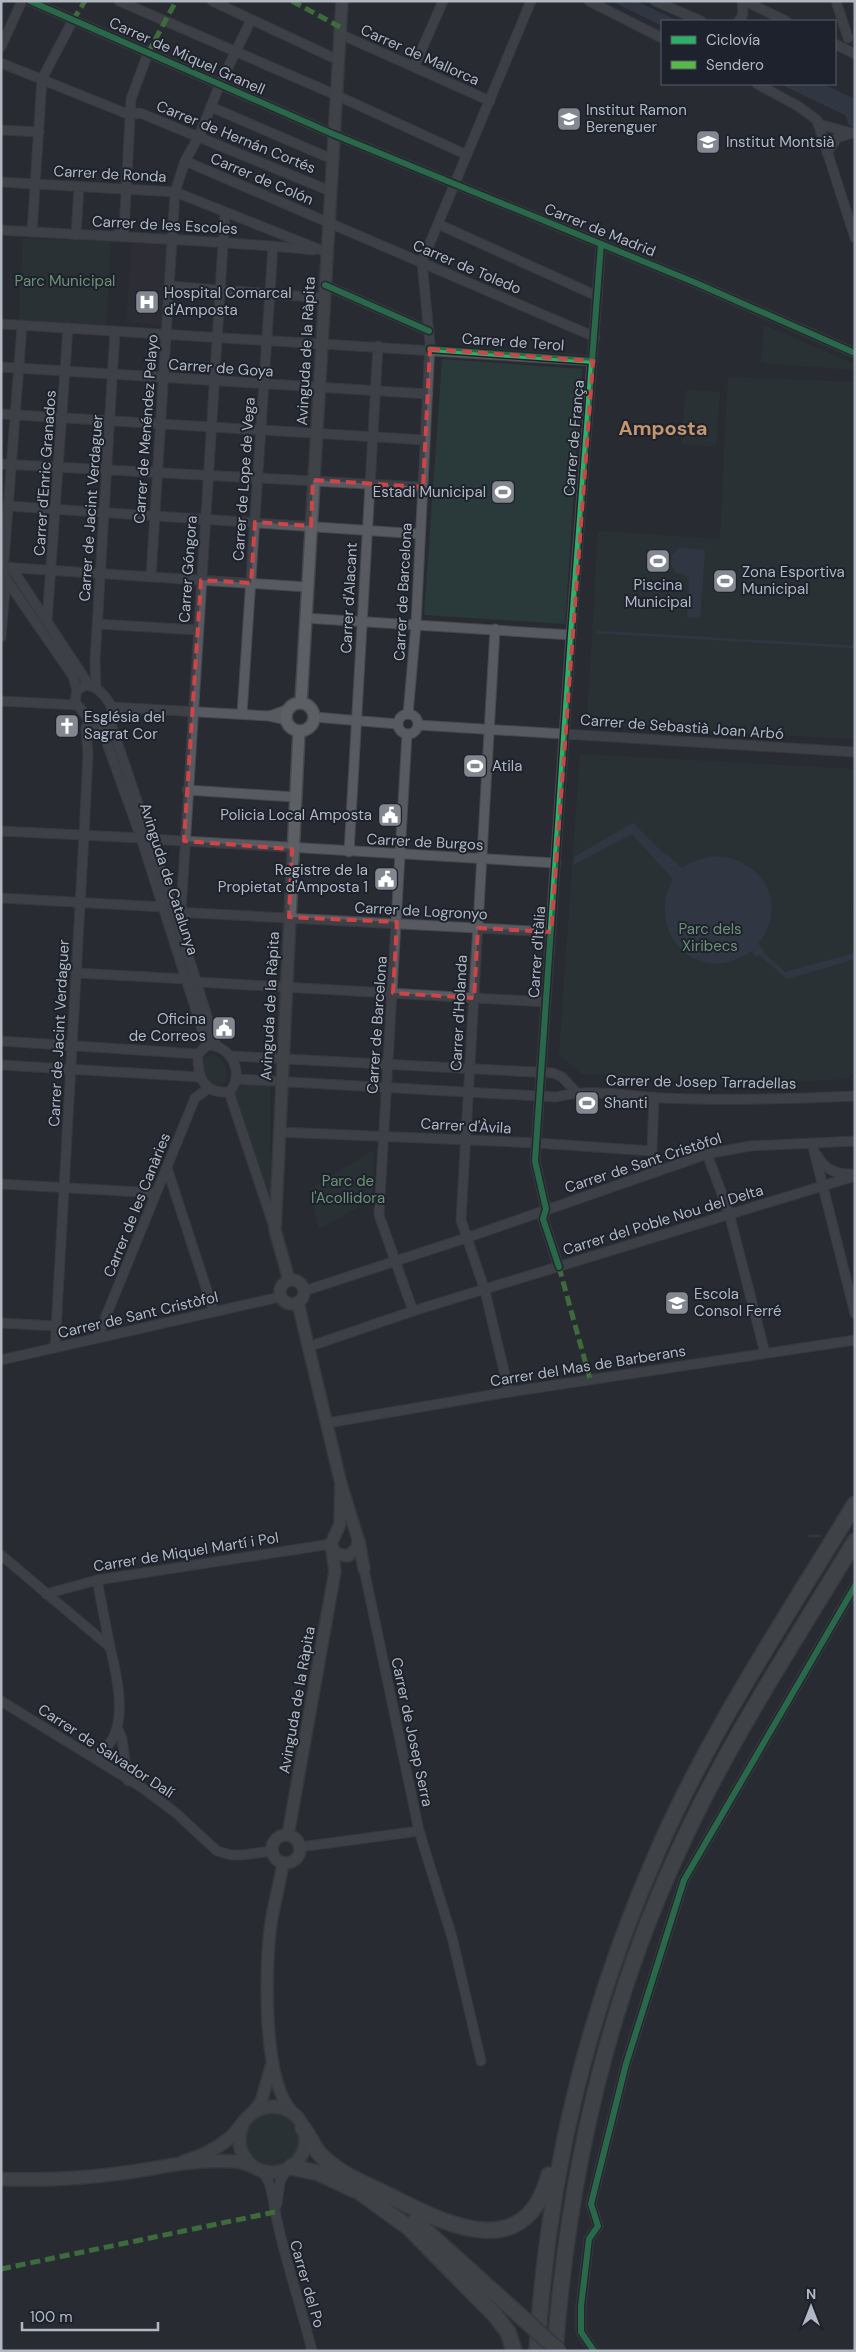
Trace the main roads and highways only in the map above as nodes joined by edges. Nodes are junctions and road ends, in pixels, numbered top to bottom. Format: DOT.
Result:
graph roads {
  1 [pos="855,1504"];
  2 [pos="855,1541"];
  3 [pos="588,2044"];
  4 [pos="242,2126"];
  5 [pos="303,2128"];
  6 [pos="184,2162"];
  7 [pos="255,2168"];
  8 [pos="289,2168"];
  9 [pos="1,2179"];
  10 [pos="365,2189"];
  11 [pos="514,2351"];
  12 [pos="537,2351"];
  13 [pos="559,2351"];
  1 -- 3 [label="highway"];
  2 -- 13 [label="highway"];
  3 -- 10 [label="highway"];
  3 -- 12 [label="highway"];
  4 -- 5 [label="main road"];
  4 -- 6 [label="main road"];
  4 -- 7 [label="main road"];
  5 -- 8 [label="main road"];
  5 -- 10 [label="highway"];
  6 -- 7 [label="main road"];
  6 -- 9 [label="main road"];
  7 -- 8 [label="main road"];
  8 -- 10 [label="highway"];
  10 -- 11 [label="highway"];
  10 -- 13 [label="highway, bridge"];
}
